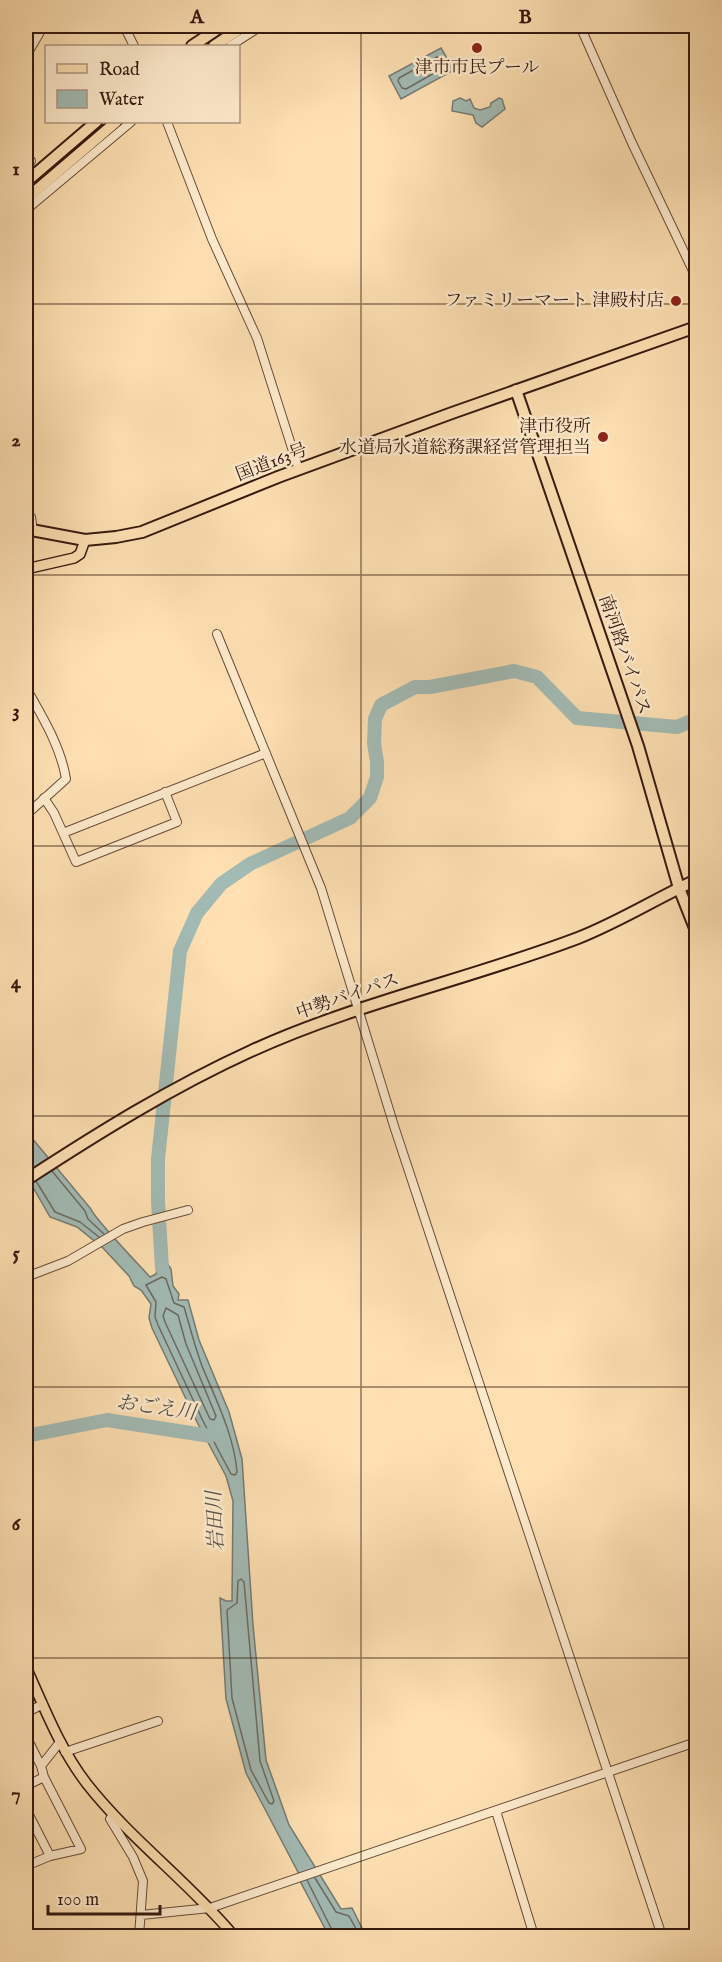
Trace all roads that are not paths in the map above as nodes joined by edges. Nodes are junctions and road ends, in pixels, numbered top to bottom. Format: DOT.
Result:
graph roads {
  1 [pos="47,26"];
  2 [pos="124,26"];
  3 [pos="222,26"];
  4 [pos="244,26"];
  5 [pos="261,26"];
  6 [pos="580,26"];
  7 [pos="134,45"];
  8 [pos="194,45"];
  9 [pos="216,45"];
  10 [pos="232,45"];
  11 [pos="26,56"];
  12 [pos="95,123"];
  13 [pos="115,123"];
  14 [pos="130,123"];
  15 [pos="167,123"];
  16 [pos="26,157"];
  17 [pos="26,166"];
  18 [pos="26,182"];
  19 [pos="26,199"];
  20 [pos="26,210"];
  21 [pos="696,277"];
  22 [pos="696,327"];
  23 [pos="516,390"];
  24 [pos="298,470"];
  25 [pos="26,514"];
  26 [pos="29,530"];
  27 [pos="85,540"];
  28 [pos="26,570"];
  29 [pos="217,634"];
  30 [pos="26,688"];
  31 [pos="266,753"];
  32 [pos="165,792"];
  33 [pos="44,798"];
  34 [pos="26,815"];
  35 [pos="63,833"];
  36 [pos="696,880"];
  37 [pos="679,888"];
  38 [pos="696,931"];
  39 [pos="357,1011"];
  40 [pos="26,1180"];
  41 [pos="188,1210"];
  42 [pos="26,1277"];
  43 [pos="26,1667"];
  44 [pos="43,1704"];
  45 [pos="26,1713"];
  46 [pos="158,1721"];
  47 [pos="26,1736"];
  48 [pos="60,1742"];
  49 [pos="696,1742"];
  50 [pos="65,1752"];
  51 [pos="41,1766"];
  52 [pos="606,1773"];
  53 [pos="44,1777"];
  54 [pos="26,1786"];
  55 [pos="26,1809"];
  56 [pos="496,1812"];
  57 [pos="113,1814"];
  58 [pos="51,1857"];
  59 [pos="26,1866"];
  60 [pos="210,1908"];
  61 [pos="141,1915"];
  62 [pos="139,1936"];
  63 [pos="234,1936"];
  64 [pos="534,1936"];
  65 [pos="662,1936"];
  1 -- 11 [label="street"];
  2 -- 7 [label="street"];
  3 -- 8 [label="highway"];
  4 -- 9 [label="highway"];
  5 -- 10 [label="street"];
  6 -- 21 [label="street"];
  12 -- 18 [label="highway"];
  13 -- 19 [label="highway"];
  14 -- 20 [label="street"];
  15 -- 24 [label="street"];
  16 -- 17 [label="street"];
  22 -- 23 [label="highway, 国道163号"];
  23 -- 24 [label="highway, 国道163号"];
  23 -- 37 [label="highway, 南河路バイパス"];
  24 -- 27 [label="highway, 国道163号"];
  25 -- 26 [label="street"];
  26 -- 27 [label="highway, 国道163号"];
  27 -- 28 [label="main road"];
  29 -- 31 [label="street"];
  30 -- 33 [label="street"];
  31 -- 32 [label="street"];
  31 -- 39 [label="street"];
  32 -- 35 [label="street"];
  32 -- 35 [label="street"];
  33 -- 34 [label="street"];
  33 -- 35 [label="street"];
  36 -- 37 [label="highway, 中勢バイパス"];
  37 -- 38 [label="highway, 南河路バイパス"];
  37 -- 39 [label="highway, 中勢バイパス"];
  39 -- 40 [label="highway, 中勢バイパス"];
  39 -- 52 [label="street"];
  41 -- 42 [label="street"];
  43 -- 44 [label="main road"];
  44 -- 45 [label="street"];
  44 -- 48 [label="main road"];
  46 -- 50 [label="street"];
  47 -- 51 [label="street"];
  48 -- 50 [label="main road"];
  48 -- 51 [label="street"];
  49 -- 52 [label="street"];
  50 -- 57 [label="main road"];
  51 -- 53 [label="street"];
  52 -- 56 [label="street"];
  52 -- 65 [label="street"];
  53 -- 54 [label="street"];
  53 -- 58 [label="street"];
  55 -- 58 [label="street"];
  56 -- 60 [label="street"];
  56 -- 64 [label="street"];
  57 -- 60 [label="main road"];
  57 -- 61 [label="street"];
  58 -- 59 [label="street"];
  60 -- 61 [label="street"];
  60 -- 63 [label="main road"];
  61 -- 62 [label="street"];
}
